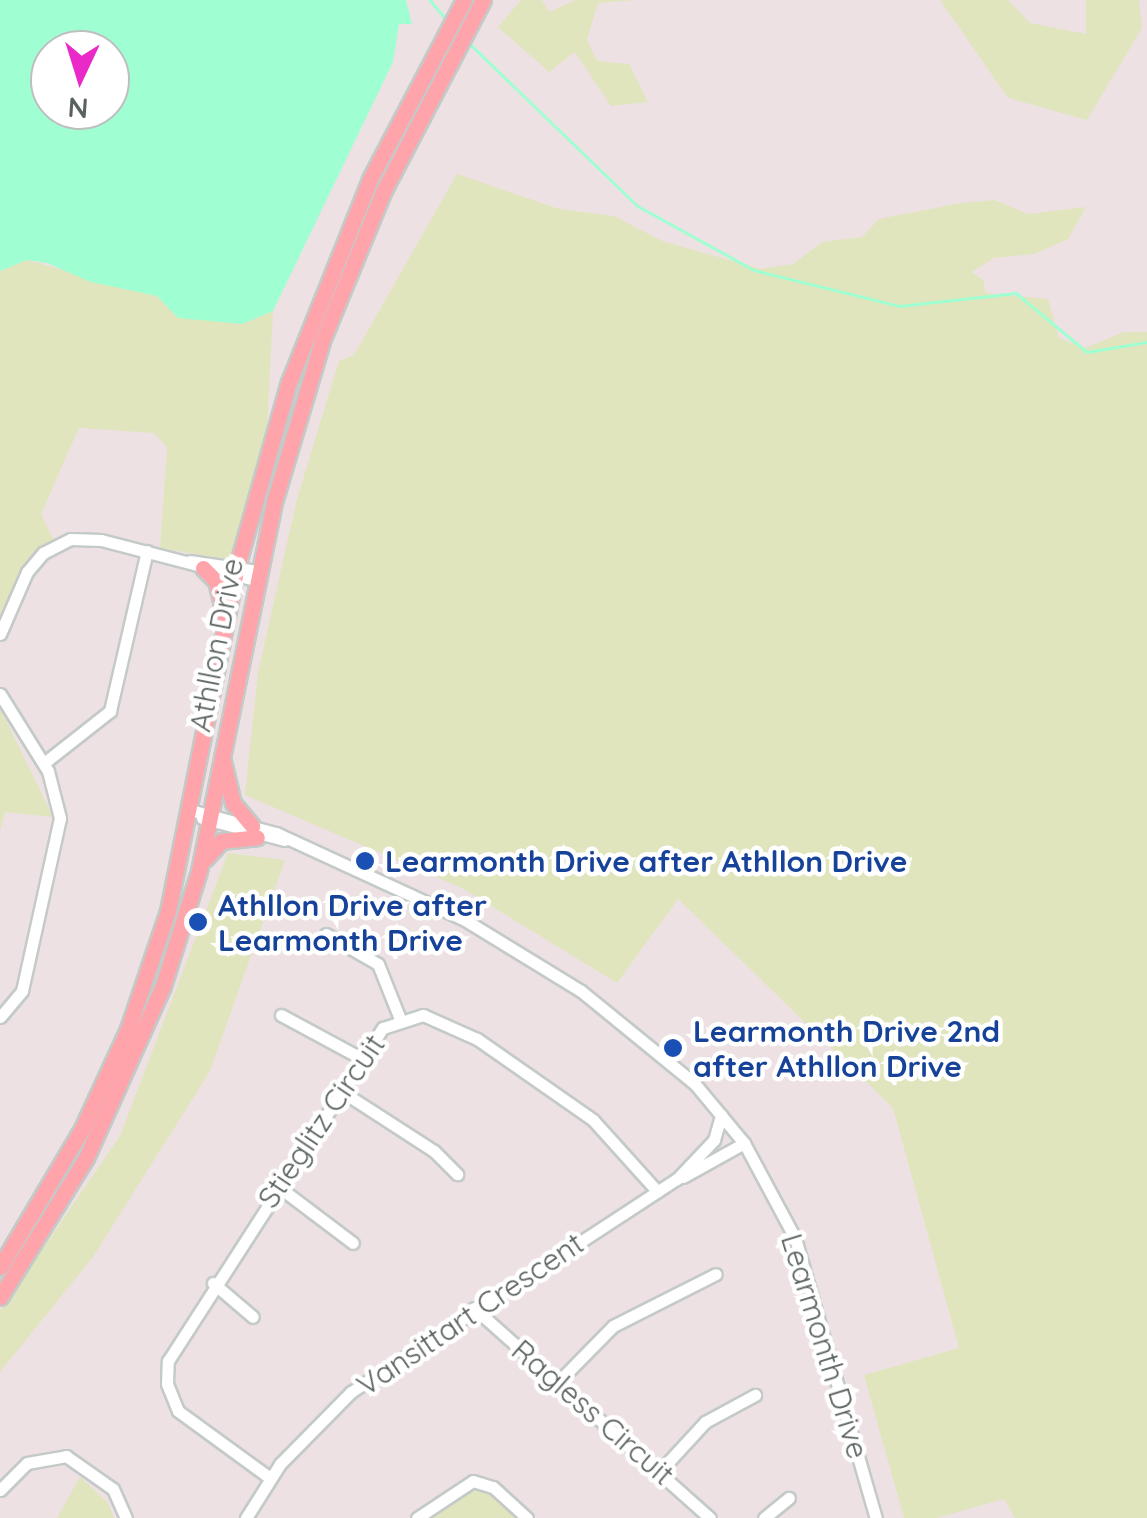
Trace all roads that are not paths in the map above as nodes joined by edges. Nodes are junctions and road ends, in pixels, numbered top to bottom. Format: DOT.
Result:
graph roads {
  1 [pos="483,0"];
  2 [pos="463,1"];
  3 [pos="452,38"];
  4 [pos="147,550"];
  5 [pos="197,564"];
  6 [pos="236,570"];
  7 [pos="257,575"];
  8 [pos="224,628"];
  9 [pos="0,634"];
  10 [pos="0,694"];
  11 [pos="222,757"];
  12 [pos="44,763"];
  13 [pos="190,810"];
  14 [pos="210,818"];
  15 [pos="254,832"];
  16 [pos="199,871"];
  17 [pos="326,934"];
  18 [pos="281,1016"];
  19 [pos="0,1018"];
  20 [pos="400,1018"];
  21 [pos="359,1057"];
  22 [pos="338,1089"];
  23 [pos="721,1114"];
  24 [pos="744,1143"];
  25 [pos="722,1159"];
  26 [pos="757,1166"];
  27 [pos="457,1174"];
  28 [pos="678,1179"];
  29 [pos="276,1185"];
  30 [pos="657,1191"];
  31 [pos="353,1243"];
  32 [pos="0,1267"];
  33 [pos="716,1274"];
  34 [pos="213,1283"];
  35 [pos="0,1297"];
  36 [pos="474,1308"];
  37 [pos="253,1317"];
  38 [pos="558,1382"];
  39 [pos="756,1395"];
  40 [pos="660,1471"];
  41 [pos="270,1478"];
  42 [pos="0,1490"];
  43 [pos="789,1498"];
  44 [pos="126,1518"];
  45 [pos="246,1518"];
  46 [pos="417,1518"];
  47 [pos="527,1518"];
  48 [pos="710,1518"];
  49 [pos="764,1518"];
  50 [pos="876,1518"];
  1 -- 3 [label="main road, Athllon Drive"];
  2 -- 3 [label="main road, Athllon Drive"];
  3 -- 6 [label="main road, Athllon Drive"];
  3 -- 7 [label="main road, Athllon Drive"];
  4 -- 5 [label="street"];
  4 -- 9 [label="street"];
  4 -- 12 [label="street"];
  5 -- 6 [label="street"];
  5 -- 8 [label="main road"];
  6 -- 7 [label="street"];
  6 -- 8 [label="main road, Athllon Drive"];
  7 -- 11 [label="main road, Athllon Drive"];
  8 -- 13 [label="main road, Athllon Drive"];
  10 -- 12 [label="street"];
  11 -- 14 [label="main road, Athllon Drive"];
  11 -- 15 [label="main road"];
  12 -- 19 [label="street"];
  13 -- 14 [label="street, Learmonth Drive"];
  13 -- 32 [label="main road, Athllon Drive"];
  14 -- 15 [label="street, Learmonth Drive"];
  14 -- 16 [label="main road, Athllon Drive"];
  15 -- 16 [label="main road"];
  15 -- 23 [label="street, Learmonth Drive"];
  16 -- 35 [label="main road, Athllon Drive"];
  17 -- 20 [label="street"];
  18 -- 21 [label="street"];
  20 -- 21 [label="street, Stieglitz Circuit"];
  20 -- 30 [label="street, Stieglitz Circuit"];
  21 -- 22 [label="street, Stieglitz Circuit"];
  22 -- 27 [label="street"];
  22 -- 29 [label="street, Stieglitz Circuit"];
  23 -- 24 [label="street, Learmonth Drive"];
  23 -- 28 [label="street, Vansittart Crescent"];
  24 -- 25 [label="street, Vansittart Crescent"];
  24 -- 26 [label="street, Learmonth Drive"];
  25 -- 26 [label="street"];
  25 -- 28 [label="street, Vansittart Crescent"];
  26 -- 50 [label="street, Learmonth Drive"];
  28 -- 30 [label="street, Vansittart Crescent"];
  29 -- 31 [label="street"];
  29 -- 34 [label="street, Stieglitz Circuit"];
  30 -- 36 [label="street, Vansittart Crescent"];
  33 -- 38 [label="street"];
  34 -- 37 [label="street"];
  34 -- 41 [label="street, Stieglitz Circuit"];
  36 -- 38 [label="street, Ragless Circuit"];
  36 -- 41 [label="street, Vansittart Crescent"];
  38 -- 40 [label="street, Ragless Circuit"];
  39 -- 40 [label="street"];
  40 -- 48 [label="street, Ragless Circuit"];
  41 -- 45 [label="street, Vansittart Crescent"];
  42 -- 44 [label="street"];
  43 -- 49 [label="street"];
  46 -- 47 [label="street"];
}
